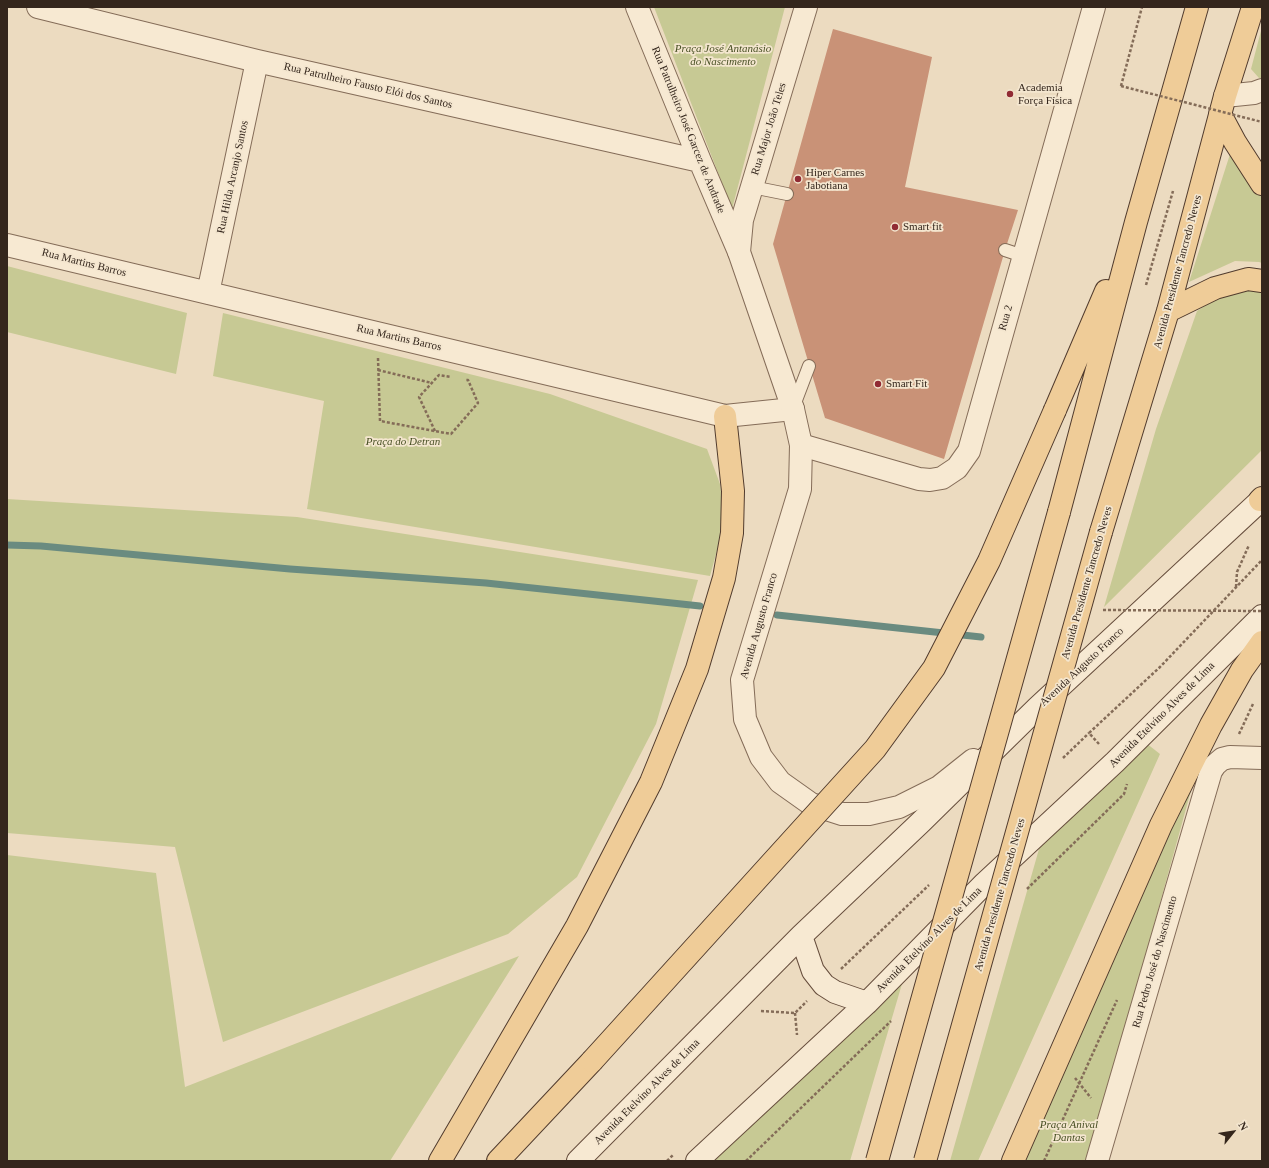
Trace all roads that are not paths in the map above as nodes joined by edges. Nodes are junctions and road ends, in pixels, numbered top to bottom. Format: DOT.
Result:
graph roads {
  1 [pos="38,7"];
  2 [pos="637,7"];
  3 [pos="806,7"];
  4 [pos="1094,7"];
  5 [pos="1191,7"];
  6 [pos="1197,7"];
  7 [pos="1253,7"];
  8 [pos="1184,52"];
  9 [pos="258,62"];
  10 [pos="1262,90"];
  11 [pos="1222,105"];
  12 [pos="700,161"];
  13 [pos="1262,184"];
  14 [pos="752,187"];
  15 [pos="787,194"];
  16 [pos="1136,222"];
  17 [pos="7,245"];
  18 [pos="739,252"];
  19 [pos="1262,281"];
  20 [pos="208,293"];
  21 [pos="1168,311"];
  22 [pos="809,366"];
  23 [pos="793,409"];
  24 [pos="725,416"];
  25 [pos="801,445"];
  26 [pos="1261,499"];
  27 [pos="1262,616"];
  28 [pos="1262,642"];
  29 [pos="1037,708"];
  30 [pos="1262,758"];
  31 [pos="801,936"];
  32 [pos="867,1003"];
  33 [pos="440,1161"];
  34 [pos="498,1161"];
  35 [pos="578,1161"];
  36 [pos="697,1161"];
  37 [pos="877,1161"];
  38 [pos="925,1161"];
  39 [pos="1013,1161"];
  40 [pos="1097,1161"];
  1 -- 9 [label="street, Rua Patrulheiro Fausto Elói dos Santos"];
  2 -- 12 [label="street, Rua Patrulheiro José Garcez de Andrade"];
  3 -- 14 [label="street, Rua Major João Teles"];
  4 -- 25 [label="street, Rua 2"];
  5 -- 8 [label="street"];
  6 -- 8 [label="main road"];
  7 -- 11 [label="main road, Avenida Presidente Tancredo Neves"];
  8 -- 16 [label="main road"];
  9 -- 12 [label="street, Rua Patrulheiro Fausto Elói dos Santos"];
  9 -- 20 [label="street, Rua Hilda Arcanjo Santos"];
  10 -- 11 [label="street"];
  11 -- 13 [label="main road"];
  11 -- 21 [label="main road, Avenida Presidente Tancredo Neves"];
  12 -- 18 [label="street, Rua Patrulheiro José Garcez de Andrade"];
  14 -- 15 [label="lane"];
  14 -- 18 [label="street, Rua Major João Teles"];
  16 -- 34 [label="main road, bridge"];
  16 -- 37 [label="main road, bridge"];
  17 -- 20 [label="street, Rua Martins Barros"];
  18 -- 23 [label="street, Avenida Augusto Franco"];
  19 -- 21 [label="main road"];
  20 -- 24 [label="street, Rua Martins Barros"];
  21 -- 38 [label="main road, Avenida Presidente Tancredo Neves, bridge"];
  22 -- 23 [label="lane"];
  23 -- 24 [label="street, Rua Martins Barros"];
  23 -- 25 [label="street, Avenida Augusto Franco"];
  24 -- 33 [label="main road"];
  25 -- 29 [label="street, Avenida Augusto Franco"];
  26 -- 29 [label="street, Avenida Augusto Franco"];
  27 -- 32 [label="street, Avenida Etelvino Alves de Lima"];
  28 -- 39 [label="main road"];
  29 -- 31 [label="street, Avenida Etelvino Alves de Lima"];
  30 -- 40 [label="street, Rua Pedro José do Nascimento"];
  31 -- 32 [label="street"];
  31 -- 35 [label="street, Avenida Etelvino Alves de Lima"];
  32 -- 36 [label="street, Avenida Etelvino Alves de Lima"];
}
